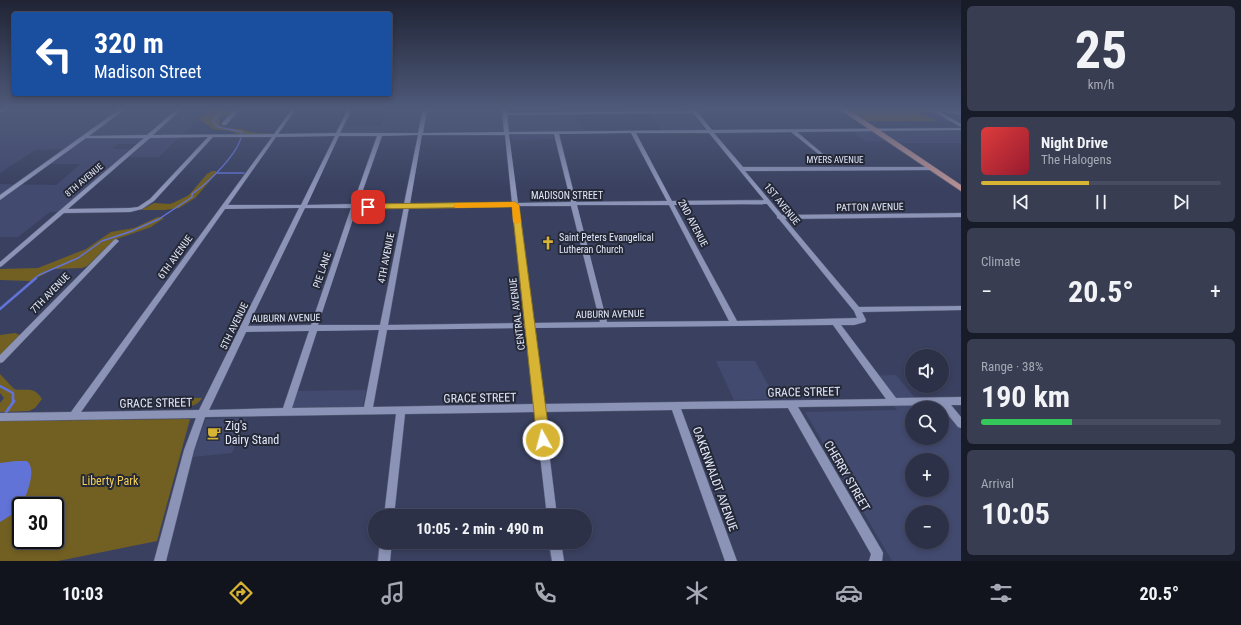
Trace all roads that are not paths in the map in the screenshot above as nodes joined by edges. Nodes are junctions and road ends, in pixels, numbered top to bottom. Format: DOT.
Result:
graph roads {
  1 [pos="88,135"];
  2 [pos="202,135"];
  3 [pos="213,135"];
  4 [pos="276,135"];
  5 [pos="337,135"];
  6 [pos="380,135"];
  7 [pos="421,135"];
  8 [pos="507,135"];
  9 [pos="557,135"];
  10 [pos="635,135"];
  11 [pos="713,135"];
  12 [pos="798,135"];
  13 [pos="883,135"];
  14 [pos="150,136"];
  15 [pos="86,137"];
  16 [pos="821,156"];
  17 [pos="930,168"];
  18 [pos="741,169"];
  19 [pos="961,189"];
  20 [pos="0,198"];
  21 [pos="767,202"];
  22 [pos="671,203"];
  23 [pos="575,204"];
  24 [pos="515,205"];
  25 [pos="406,206"];
  26 [pos="223,207"];
  27 [pos="303,207"];
  28 [pos="356,207"];
  29 [pos="61,211"];
  30 [pos="961,215"];
  31 [pos="779,217"];
  32 [pos="116,241"];
  33 [pos="0,265"];
  34 [pos="961,308"];
  35 [pos="857,310"];
  36 [pos="835,322"];
  37 [pos="734,323"];
  38 [pos="604,324"];
  39 [pos="530,325"];
  40 [pos="383,327"];
  41 [pos="314,328"];
  42 [pos="243,329"];
  43 [pos="0,360"];
  44 [pos="949,401"];
  45 [pos="961,401"];
  46 [pos="894,402"];
  47 [pos="905,402"];
  48 [pos="791,404"];
  49 [pos="675,406"];
  50 [pos="540,409"];
  51 [pos="949,409"];
  52 [pos="368,411"];
  53 [pos="401,411"];
  54 [pos="286,413"];
  55 [pos="202,414"];
  56 [pos="73,416"];
  57 [pos="4,417"];
  58 [pos="961,424"];
  59 [pos="390,509"];
  60 [pos="551,509"];
  61 [pos="385,549"];
  62 [pos="557,549"];
  63 [pos="160,561"];
  64 [pos="384,561"];
  65 [pos="558,561"];
  66 [pos="731,561"];
  67 [pos="875,561"];
  1 -- 15 [label="street"];
  2 -- 14 [label="street"];
  3 -- 29 [label="street"];
  4 -- 26 [label="street, 6TH AVENUE"];
  5 -- 27 [label="street, 5TH AVENUE"];
  6 -- 28 [label="street, PIE LANE"];
  7 -- 25 [label="street, 4TH AVENUE"];
  8 -- 24 [label="street, CENTRAL AVENUE"];
  9 -- 23 [label="street"];
  10 -- 22 [label="street, 2ND AVENUE"];
  11 -- 18 [label="street, 1ST AVENUE"];
  12 -- 16 [label="street"];
  13 -- 17 [label="main road"];
  14 -- 15 [label="street"];
  14 -- 29 [label="street, 8TH AVENUE"];
  15 -- 20 [label="street"];
  17 -- 18 [label="street, MYERS AVENUE"];
  17 -- 19 [label="main road"];
  18 -- 21 [label="street, 1ST AVENUE"];
  21 -- 22 [label="street, MADISON STREET"];
  21 -- 31 [label="street, 1ST AVENUE"];
  22 -- 23 [label="street, MADISON STREET"];
  22 -- 37 [label="street, 2ND AVENUE"];
  23 -- 24 [label="street, MADISON STREET"];
  23 -- 38 [label="street"];
  24 -- 25 [label="street, MADISON STREET"];
  24 -- 39 [label="street, CENTRAL AVENUE"];
  25 -- 28 [label="street, MADISON STREET"];
  25 -- 40 [label="street, 4TH AVENUE"];
  26 -- 27 [label="street, MADISON STREET"];
  26 -- 56 [label="street, 6TH AVENUE"];
  27 -- 28 [label="street, MADISON STREET"];
  27 -- 42 [label="street, 5TH AVENUE"];
  28 -- 41 [label="street, PIE LANE"];
  29 -- 33 [label="street, 8TH AVENUE"];
  30 -- 31 [label="street, PATTON AVENUE"];
  31 -- 35 [label="street, 1ST AVENUE"];
  32 -- 43 [label="street, 7TH AVENUE"];
  34 -- 35 [label="street"];
  35 -- 36 [label="street, AUBURN AVENUE"];
  36 -- 37 [label="street, AUBURN AVENUE"];
  36 -- 46 [label="street"];
  37 -- 38 [label="street, AUBURN AVENUE"];
  38 -- 39 [label="street, AUBURN AVENUE"];
  39 -- 40 [label="street, AUBURN AVENUE"];
  39 -- 50 [label="street, CENTRAL AVENUE"];
  40 -- 41 [label="street, AUBURN AVENUE"];
  40 -- 52 [label="street, 4TH AVENUE"];
  41 -- 42 [label="street, AUBURN AVENUE"];
  41 -- 54 [label="street, PIE LANE"];
  42 -- 55 [label="street, 5TH AVENUE"];
  44 -- 45 [label="street, GRACE STREET"];
  46 -- 47 [label="street, GRACE STREET"];
  46 -- 48 [label="street, GRACE STREET"];
  48 -- 49 [label="street, GRACE STREET"];
  48 -- 67 [label="street, CHERRY STREET"];
  49 -- 50 [label="street, GRACE STREET"];
  49 -- 66 [label="street, OAKENWALDT AVENUE"];
  50 -- 53 [label="street, GRACE STREET"];
  50 -- 60 [label="street, CENTRAL AVENUE"];
  51 -- 58 [label="street"];
  52 -- 53 [label="street, GRACE STREET"];
  52 -- 54 [label="street, GRACE STREET"];
  53 -- 59 [label="street"];
  54 -- 55 [label="street, GRACE STREET"];
  55 -- 56 [label="street, GRACE STREET"];
  55 -- 63 [label="street, 5TH AVENUE"];
  56 -- 57 [label="street, GRACE STREET"];
  61 -- 64 [label="street"];
  62 -- 65 [label="street"];
}
